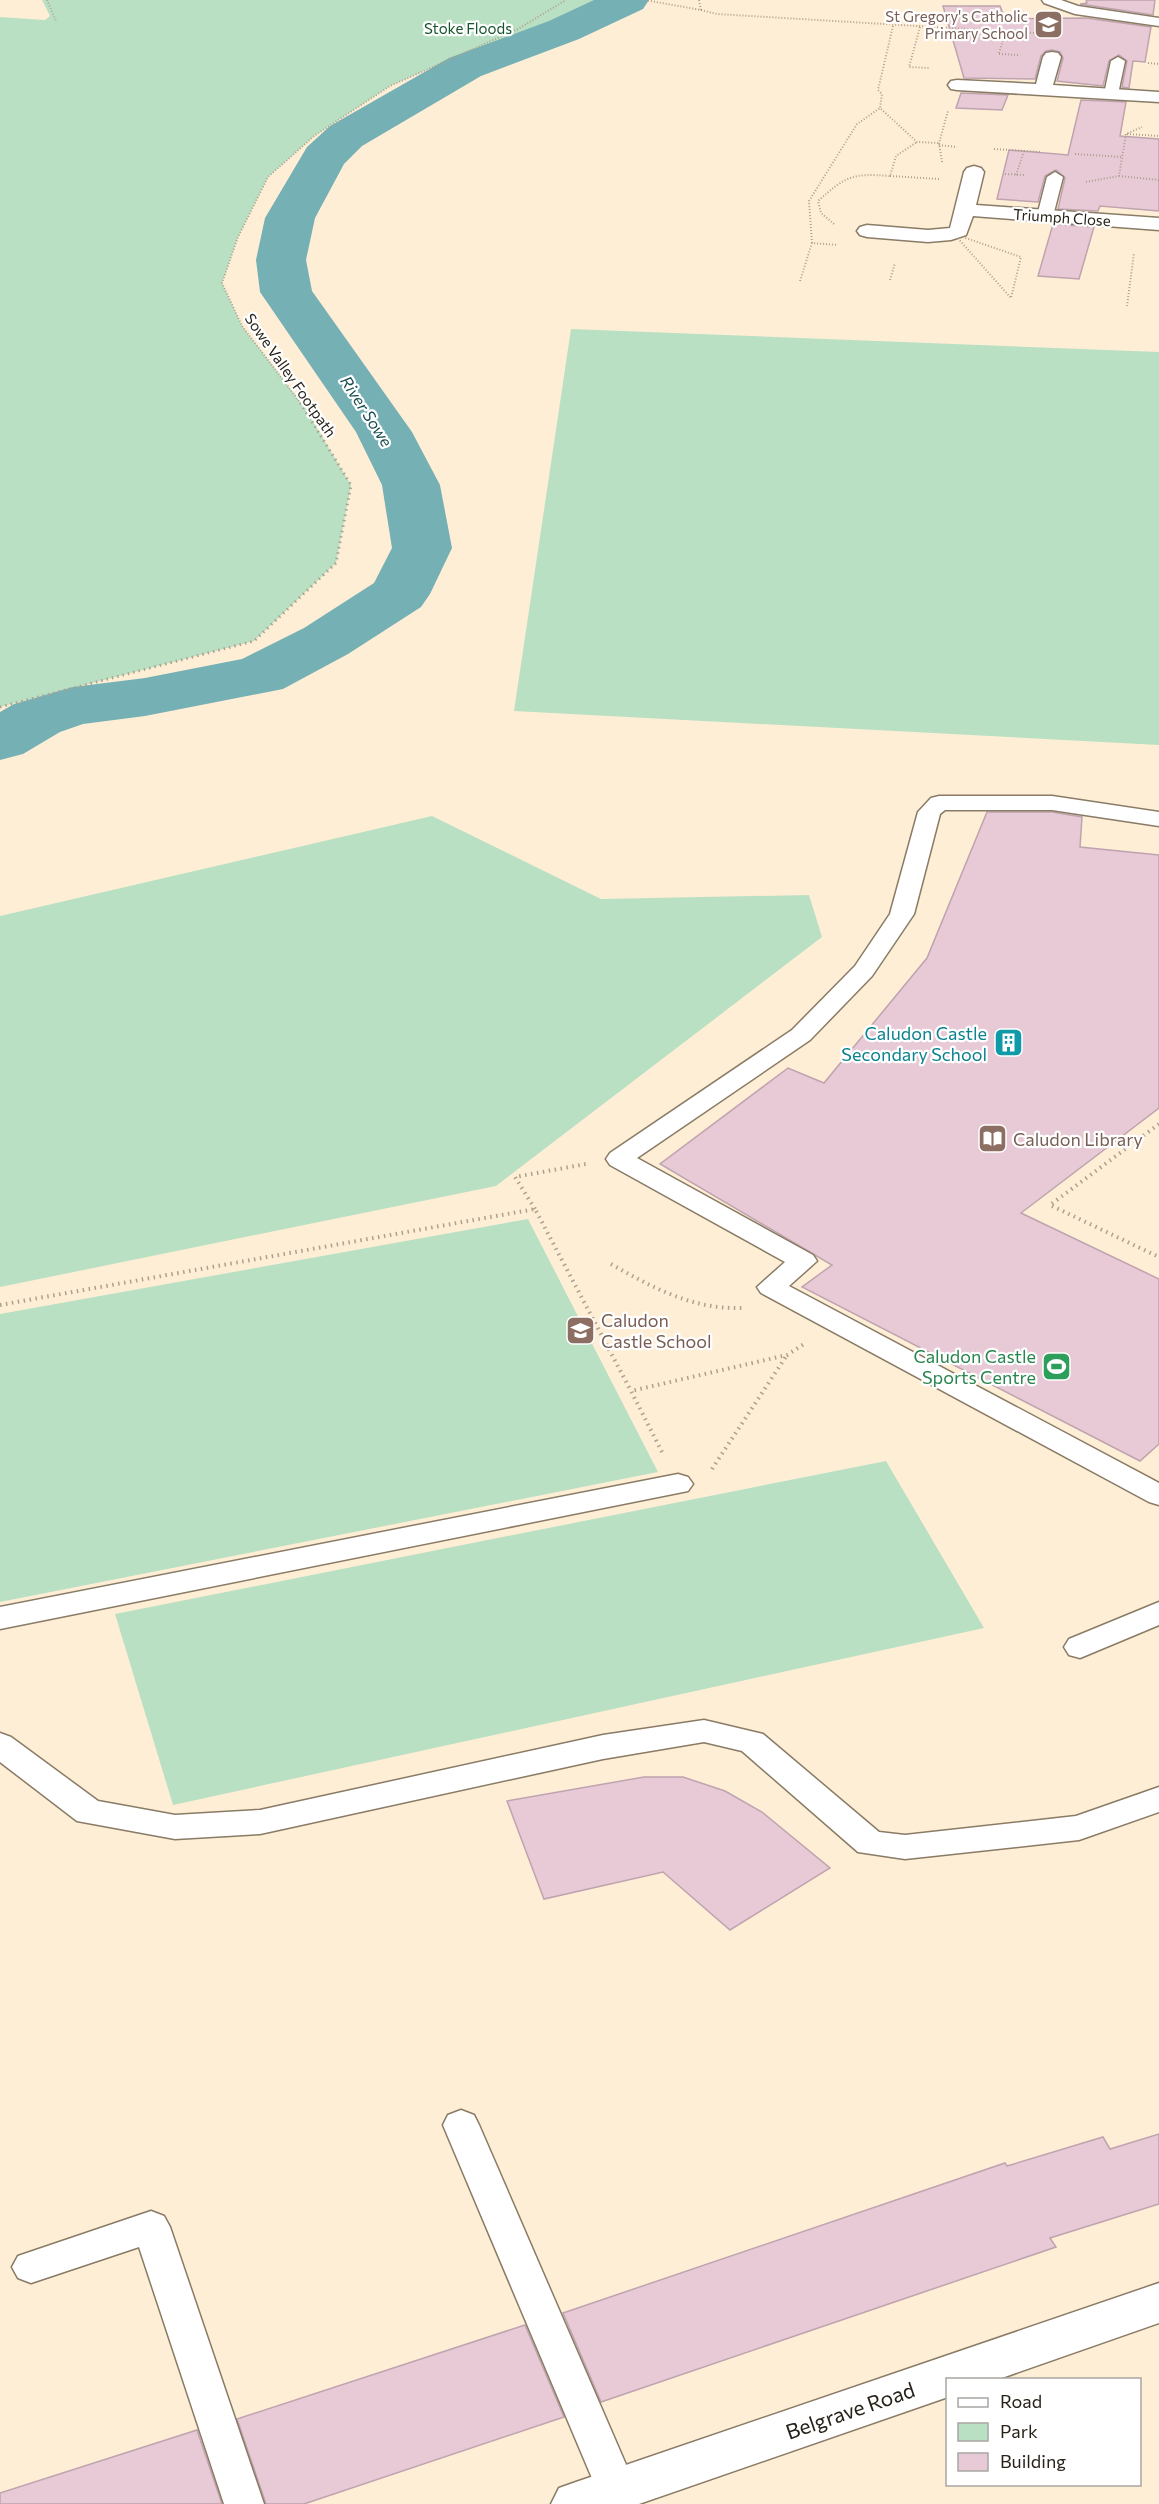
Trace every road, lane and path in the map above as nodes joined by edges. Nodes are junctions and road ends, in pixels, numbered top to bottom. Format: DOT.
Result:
graph roads {
  1 [pos="47,0"];
  2 [pos="566,0"];
  3 [pos="645,0"];
  4 [pos="699,0"];
  5 [pos="1049,0"];
  6 [pos="701,10"];
  7 [pos="56,21"];
  8 [pos="1159,22"];
  9 [pos="893,26"];
  10 [pos="1006,31"];
  11 [pos="1038,33"];
  12 [pos="1052,57"];
  13 [pos="1118,61"];
  14 [pos="996,63"];
  15 [pos="957,85"];
  16 [pos="1043,90"];
  17 [pos="1111,94"];
  18 [pos="1153,97"];
  19 [pos="880,108"];
  20 [pos="1126,134"];
  21 [pos="1159,136"];
  22 [pos="917,142"];
  23 [pos="939,144"];
  24 [pos="960,147"];
  25 [pos="992,149"];
  26 [pos="1024,151"];
  27 [pos="1046,152"];
  28 [pos="1068,153"];
  29 [pos="1122,157"];
  30 [pos="1016,175"];
  31 [pos="890,176"];
  32 [pos="1119,176"];
  33 [pos="973,177"];
  34 [pos="1055,177"];
  35 [pos="1159,180"];
  36 [pos="965,210"];
  37 [pos="1045,216"];
  38 [pos="1079,218"];
  39 [pos="1138,222"];
  40 [pos="1159,224"];
  41 [pos="870,231"];
  42 [pos="954,234"];
  43 [pos="812,243"];
  44 [pos="800,281"];
  45 [pos="1127,306"];
  46 [pos="0,707"];
  47 [pos="1159,819"];
  48 [pos="1159,1124"];
  49 [pos="619,1160"];
  50 [pos="536,1209"];
  51 [pos="1159,1257"];
  52 [pos="612,1264"];
  53 [pos="798,1301"];
  54 [pos="0,1305"];
  55 [pos="837,1323"];
  56 [pos="787,1356"];
  57 [pos="632,1391"];
  58 [pos="678,1484"];
  59 [pos="1155,1486"];
  60 [pos="1159,1613"];
  61 [pos="0,1618"];
  62 [pos="1080,1647"];
  63 [pos="0,1745"];
  64 [pos="1159,1799"];
  65 [pos="461,2125"];
  66 [pos="31,2267"];
  67 [pos="1159,2303"];
  68 [pos="597,2497"];
  69 [pos="244,2504"];
  1 -- 7 [label="path"];
  2 -- 46 [label="path, Sowe Valley Footpath"];
  3 -- 6 [label="path"];
  4 -- 6 [label="path"];
  5 -- 8 [label="lane"];
  6 -- 9 [label="path"];
  9 -- 10 [label="path"];
  9 -- 19 [label="path"];
  10 -- 11 [label="path"];
  10 -- 14 [label="path"];
  12 -- 16 [label="street"];
  13 -- 17 [label="lane"];
  15 -- 16 [label="street"];
  15 -- 23 [label="path"];
  16 -- 17 [label="street"];
  17 -- 18 [label="street"];
  18 -- 20 [label="path"];
  19 -- 22 [label="path"];
  19 -- 43 [label="path"];
  20 -- 21 [label="path"];
  20 -- 29 [label="path"];
  22 -- 23 [label="path"];
  22 -- 31 [label="path"];
  23 -- 24 [label="path"];
  23 -- 33 [label="path"];
  25 -- 26 [label="path"];
  26 -- 27 [label="path"];
  26 -- 30 [label="path"];
  28 -- 29 [label="path"];
  29 -- 32 [label="path"];
  31 -- 33 [label="path"];
  31 -- 41 [label="path"];
  32 -- 35 [label="path"];
  32 -- 38 [label="path"];
  33 -- 36 [label="street"];
  34 -- 37 [label="lane"];
  36 -- 37 [label="street, Triumph Close"];
  36 -- 42 [label="street"];
  37 -- 38 [label="street, Triumph Close"];
  38 -- 39 [label="street, Triumph Close"];
  39 -- 40 [label="street, Triumph Close"];
  39 -- 45 [label="path"];
  41 -- 42 [label="street"];
  41 -- 43 [label="path"];
  42 -- 42 [label="path"];
  43 -- 44 [label="path"];
  47 -- 49 [label="lane"];
  48 -- 51 [label="path"];
  49 -- 50 [label="path"];
  49 -- 53 [label="lane"];
  50 -- 54 [label="path"];
  50 -- 57 [label="path"];
  52 -- 53 [label="path"];
  53 -- 55 [label="lane"];
  55 -- 56 [label="path"];
  55 -- 59 [label="lane"];
  56 -- 57 [label="path"];
  56 -- 58 [label="path"];
  57 -- 58 [label="path"];
  58 -- 61 [label="lane"];
  60 -- 62 [label="lane"];
  63 -- 64 [label="lane"];
  65 -- 68 [label="lane"];
  66 -- 69 [label="lane"];
  67 -- 68 [label="street, Belgrave Road"];
}
